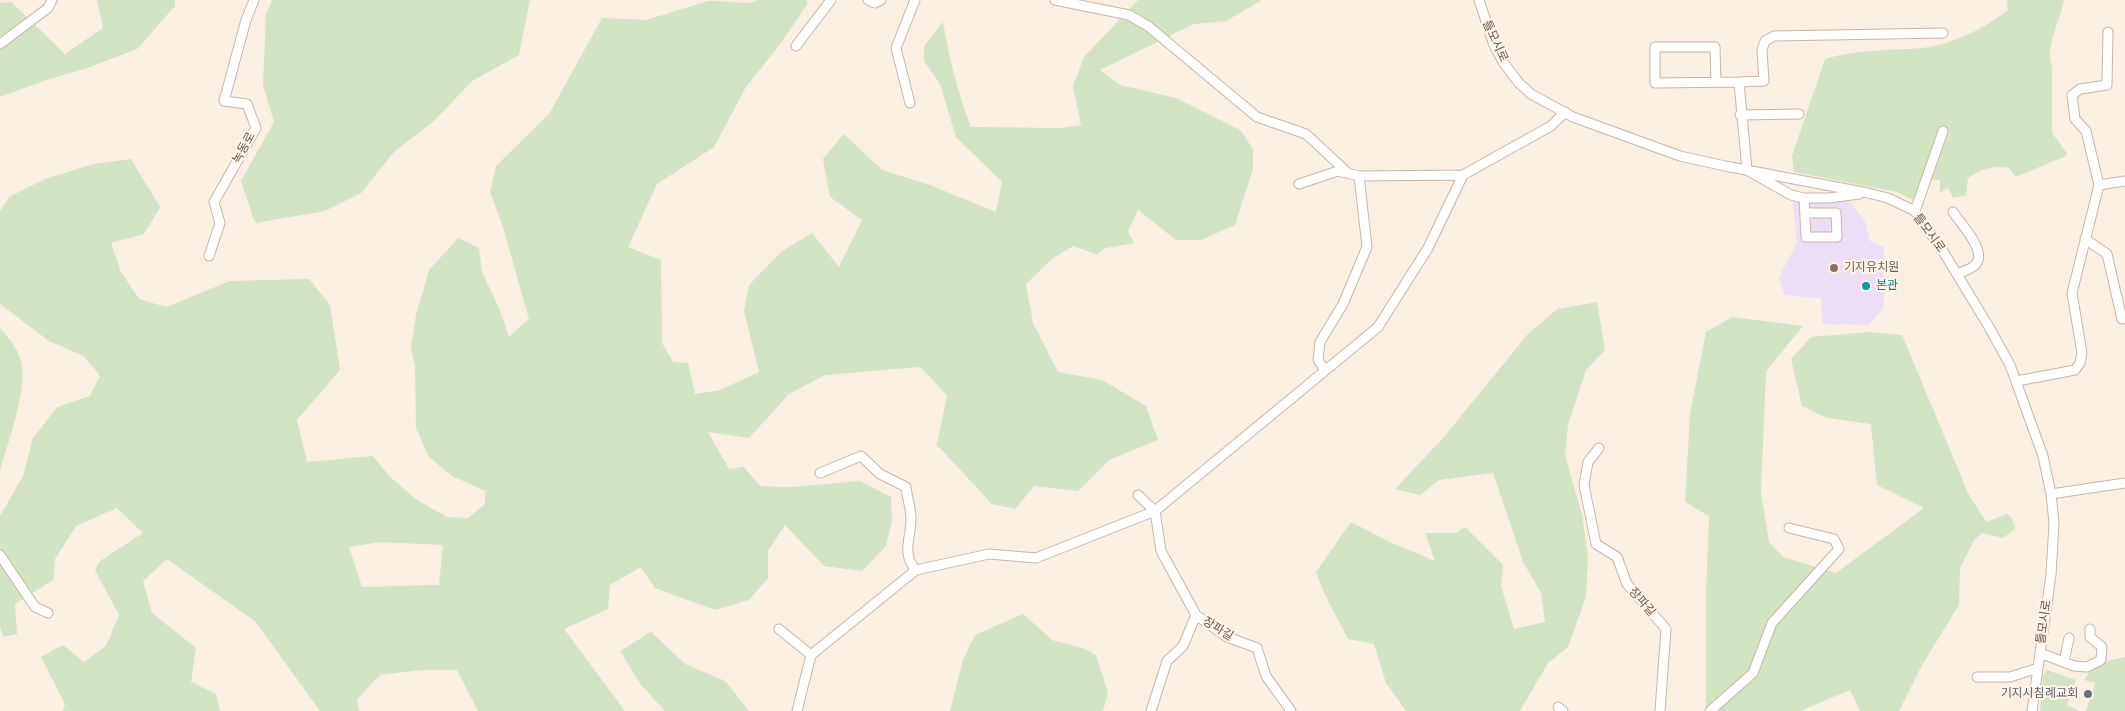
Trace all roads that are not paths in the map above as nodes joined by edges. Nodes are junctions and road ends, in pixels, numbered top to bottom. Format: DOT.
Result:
graph roads {
  1 [pos="52,0"];
  2 [pos="254,0"];
  3 [pos="831,0"];
  4 [pos="868,0"];
  5 [pos="881,0"];
  6 [pos="915,0"];
  7 [pos="1055,0"];
  8 [pos="1479,0"];
  9 [pos="2108,32"];
  10 [pos="1943,33"];
  11 [pos="0,44"];
  12 [pos="796,46"];
  13 [pos="1716,82"];
  14 [pos="1739,82"];
  15 [pos="910,103"];
  16 [pos="1565,112"];
  17 [pos="1799,114"];
  18 [pos="1740,115"];
  19 [pos="1943,131"];
  20 [pos="1747,170"];
  21 [pos="1348,173"];
  22 [pos="1463,175"];
  23 [pos="1360,176"];
  24 [pos="2125,181"];
  25 [pos="1299,184"];
  26 [pos="2099,185"];
  27 [pos="1868,193"];
  28 [pos="1804,198"];
  29 [pos="1915,211"];
  30 [pos="1953,212"];
  31 [pos="1805,213"];
  32 [pos="2085,240"];
  33 [pos="209,256"];
  34 [pos="1958,274"];
  35 [pos="2122,319"];
  36 [pos="1325,370"];
  37 [pos="2017,380"];
  38 [pos="1599,448"];
  39 [pos="820,473"];
  40 [pos="2125,483"];
  41 [pos="2052,494"];
  42 [pos="1138,495"];
  43 [pos="1155,511"];
  44 [pos="1789,528"];
  45 [pos="0,555"];
  46 [pos="916,570"];
  47 [pos="48,613"];
  48 [pos="1196,615"];
  49 [pos="779,629"];
  50 [pos="2090,629"];
  51 [pos="2069,638"];
  52 [pos="2040,653"];
  53 [pos="811,655"];
  54 [pos="2064,662"];
  55 [pos="2038,668"];
  56 [pos="1977,678"];
  57 [pos="796,711"];
  58 [pos="1151,711"];
  59 [pos="1291,711"];
  60 [pos="1660,711"];
  61 [pos="1710,711"];
  62 [pos="2032,711"];
  1 -- 11 [label="street"];
  2 -- 33 [label="street, 녹동로"];
  3 -- 12 [label="street"];
  4 -- 5 [label="street"];
  6 -- 15 [label="street"];
  7 -- 21 [label="street"];
  8 -- 16 [label="street, 틀모시로"];
  9 -- 26 [label="street"];
  10 -- 14 [label="street"];
  13 -- 13 [label="street"];
  13 -- 14 [label="street"];
  14 -- 18 [label="street"];
  16 -- 20 [label="street, 틀모시로"];
  16 -- 22 [label="street"];
  17 -- 18 [label="street"];
  18 -- 20 [label="street"];
  19 -- 29 [label="street"];
  20 -- 27 [label="street, 틀모시로"];
  20 -- 28 [label="street"];
  21 -- 23 [label="street"];
  21 -- 25 [label="street"];
  22 -- 23 [label="street"];
  22 -- 36 [label="street"];
  23 -- 36 [label="street"];
  24 -- 26 [label="street"];
  26 -- 32 [label="street"];
  27 -- 28 [label="street"];
  27 -- 29 [label="street, 틀모시로"];
  28 -- 31 [label="street"];
  29 -- 34 [label="street, 틀모시로"];
  30 -- 34 [label="street"];
  32 -- 35 [label="street"];
  32 -- 37 [label="street"];
  34 -- 37 [label="street, 틀모시로"];
  36 -- 43 [label="street"];
  37 -- 41 [label="street, 틀모시로"];
  38 -- 60 [label="street, 장파길"];
  39 -- 46 [label="street"];
  40 -- 41 [label="street"];
  41 -- 52 [label="street, 틀모시로"];
  42 -- 43 [label="street"];
  43 -- 46 [label="street"];
  43 -- 48 [label="street"];
  44 -- 61 [label="street"];
  45 -- 47 [label="street"];
  46 -- 53 [label="street"];
  48 -- 58 [label="street"];
  48 -- 59 [label="street, 장파길"];
  49 -- 53 [label="street"];
  50 -- 54 [label="street"];
  51 -- 54 [label="street"];
  52 -- 54 [label="street"];
  52 -- 55 [label="street, 틀모시로"];
  53 -- 57 [label="street"];
  55 -- 56 [label="street"];
  55 -- 62 [label="street, 틀모시로"];
}
